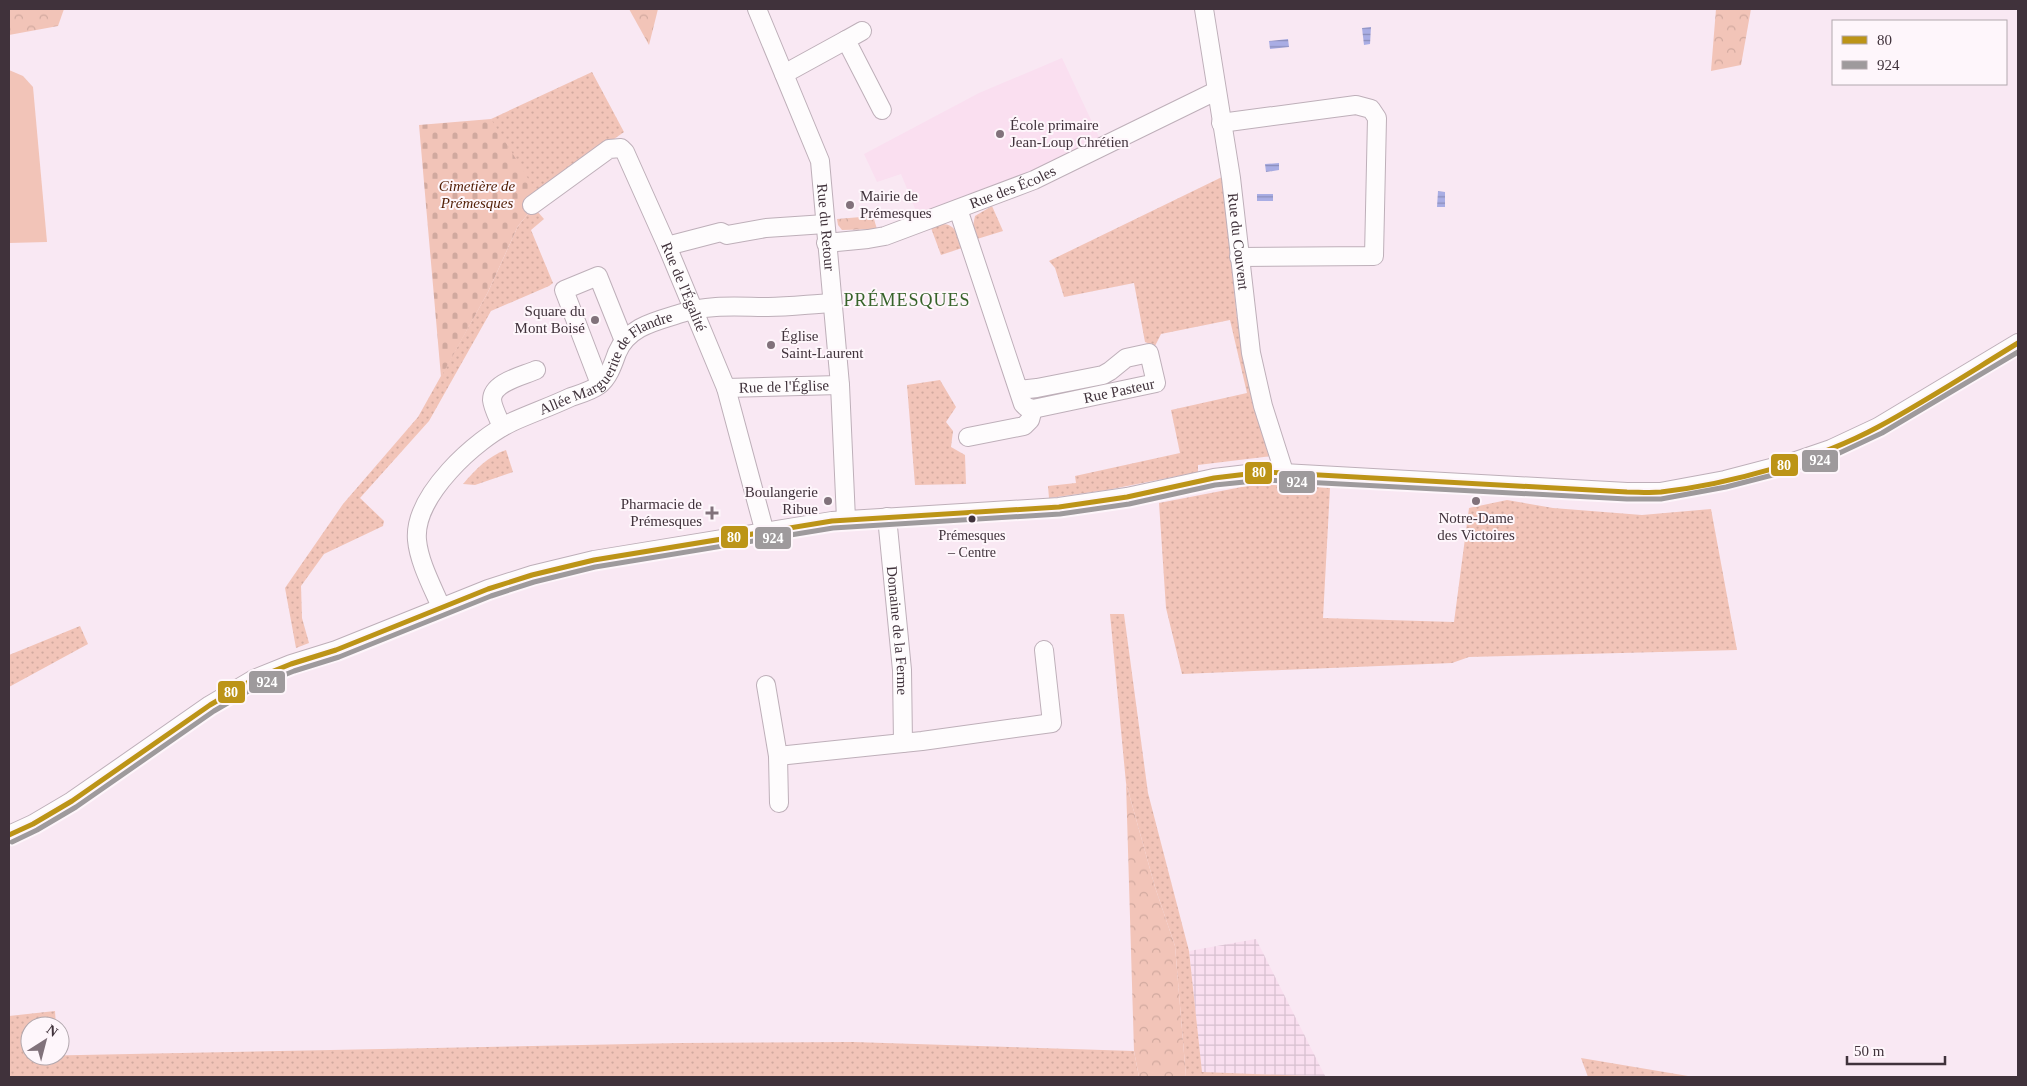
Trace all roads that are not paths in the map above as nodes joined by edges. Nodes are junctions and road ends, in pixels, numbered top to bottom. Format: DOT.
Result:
graph roads {
  1 [pos="757,9"];
  2 [pos="1204,9"];
  3 [pos="862,31"];
  4 [pos="846,40"];
  5 [pos="784,74"];
  6 [pos="1216,91"];
  7 [pos="882,110"];
  8 [pos="1221,123"];
  9 [pos="532,205"];
  10 [pos="958,209"];
  11 [pos="825,224"];
  12 [pos="826,243"];
  13 [pos="667,246"];
  14 [pos="1239,257"];
  15 [pos="832,303"];
  16 [pos="694,310"];
  17 [pos="624,341"];
  18 [pos="2018,342"];
  19 [pos="536,370"];
  20 [pos="600,384"];
  21 [pos="840,385"];
  22 [pos="726,388"];
  23 [pos="1019,390"];
  24 [pos="1033,409"];
  25 [pos="502,427"];
  26 [pos="968,437"];
  27 [pos="1284,472"];
  28 [pos="887,517"];
  29 [pos="846,519"];
  30 [pos="765,533"];
  31 [pos="441,607"];
  32 [pos="1044,650"];
  33 [pos="766,686"];
  34 [pos="903,743"];
  35 [pos="778,756"];
  36 [pos="779,803"];
  37 [pos="9,835"];
  1 -- 5 [label="street, Rue du Retour"];
  2 -- 6 [label="street, Rue du Couvent"];
  3 -- 4 [label="street"];
  4 -- 5 [label="street"];
  4 -- 7 [label="street"];
  5 -- 11 [label="street, Rue du Retour"];
  6 -- 8 [label="street, Rue du Couvent"];
  6 -- 10 [label="street, Rue des Écoles"];
  8 -- 14 [label="street, Rue du Couvent"];
  8 -- 14 [label="street"];
  9 -- 13 [label="street, Rue de l'Égalité"];
  10 -- 12 [label="street, Rue des Écoles"];
  10 -- 23 [label="street"];
  11 -- 12 [label="street, Rue du Retour"];
  11 -- 13 [label="street"];
  12 -- 15 [label="street, Rue du Retour"];
  13 -- 16 [label="street, Rue de l'Égalité"];
  14 -- 27 [label="street, Rue du Couvent"];
  15 -- 16 [label="street, Allée Marguerite de Flandre"];
  15 -- 21 [label="street, Rue du Retour"];
  16 -- 17 [label="street, Allée Marguerite de Flandre"];
  16 -- 22 [label="street, Rue de l'Égalité"];
  17 -- 20 [label="street, Allée Marguerite de Flandre"];
  17 -- 20 [label="street"];
  18 -- 27 [label="street"];
  19 -- 25 [label="street"];
  20 -- 25 [label="street, Allée Marguerite de Flandre"];
  21 -- 22 [label="street, Rue de l'Église"];
  21 -- 29 [label="street, Rue du Retour"];
  22 -- 30 [label="street, Rue de l'Égalité"];
  23 -- 24 [label="street"];
  23 -- 24 [label="street, Rue Pasteur"];
  24 -- 26 [label="street"];
  25 -- 31 [label="street, Allée Marguerite de Flandre"];
  27 -- 28 [label="street"];
  28 -- 29 [label="street"];
  28 -- 34 [label="street, Domaine de la Ferme"];
  29 -- 30 [label="street"];
  30 -- 31 [label="street"];
  31 -- 37 [label="street"];
  32 -- 34 [label="street"];
  33 -- 35 [label="street"];
  34 -- 35 [label="street"];
  35 -- 36 [label="street"];
}
